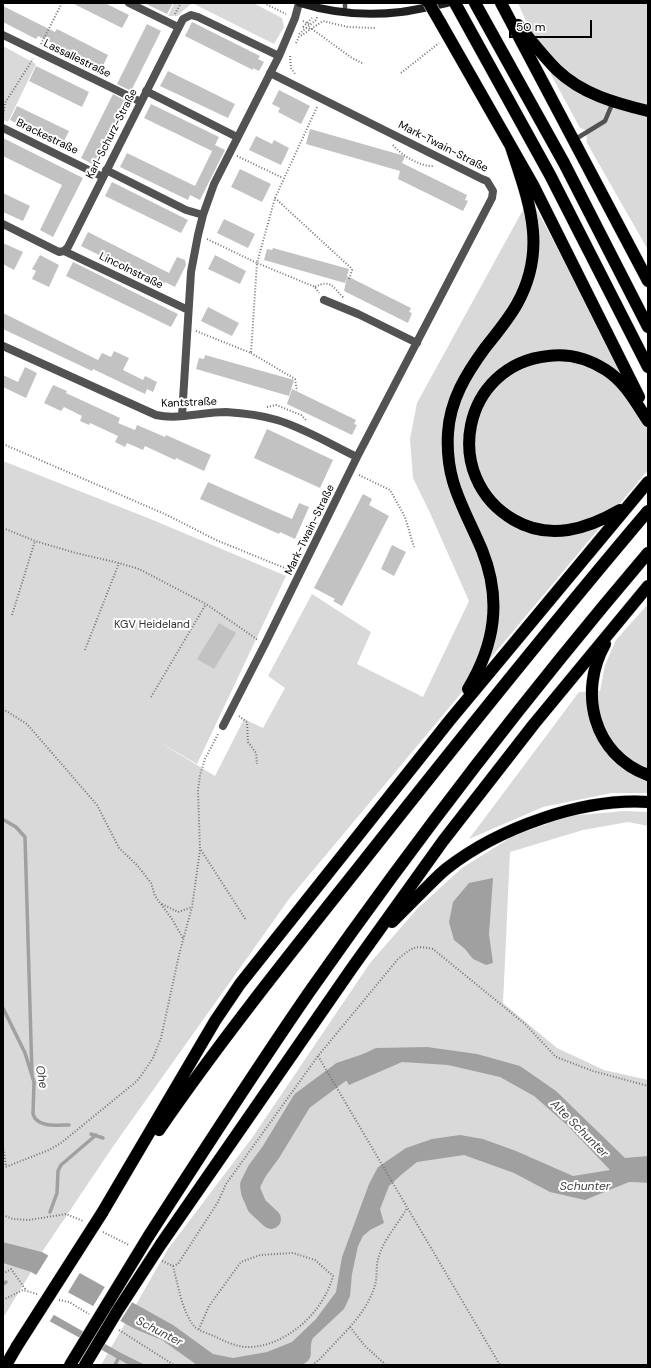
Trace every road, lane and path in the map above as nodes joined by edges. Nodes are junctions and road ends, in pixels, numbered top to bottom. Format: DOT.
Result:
graph roads {
  1 [pos="62,3"];
  2 [pos="129,3"];
  3 [pos="181,3"];
  4 [pos="264,3"];
  5 [pos="300,3"];
  6 [pos="429,3"];
  7 [pos="447,3"];
  8 [pos="454,3"];
  9 [pos="475,3"];
  10 [pos="503,6"];
  11 [pos="345,7"];
  12 [pos="285,14"];
  13 [pos="318,15"];
  14 [pos="174,17"];
  15 [pos="312,24"];
  16 [pos="178,27"];
  17 [pos="376,28"];
  18 [pos="312,29"];
  19 [pos="3,35"];
  20 [pos="439,43"];
  21 [pos="38,52"];
  22 [pos="279,56"];
  23 [pos="364,64"];
  24 [pos="270,73"];
  25 [pos="401,73"];
  26 [pos="146,91"];
  27 [pos="140,102"];
  28 [pos="613,102"];
  29 [pos="4,103"];
  30 [pos="319,103"];
  31 [pos="648,111"];
  32 [pos="3,117"];
  33 [pos="3,128"];
  34 [pos="237,137"];
  35 [pos="573,140"];
  36 [pos="393,144"];
  37 [pos="512,147"];
  38 [pos="229,153"];
  39 [pos="436,166"];
  40 [pos="104,174"];
  41 [pos="283,178"];
  42 [pos="275,198"];
  43 [pos="204,215"];
  44 [pos="3,224"];
  45 [pos="198,235"];
  46 [pos="64,251"];
  47 [pos="257,263"];
  48 [pos="349,280"];
  49 [pos="648,281"];
  50 [pos="324,300"];
  51 [pos="188,309"];
  52 [pos="648,327"];
  53 [pos="187,328"];
  54 [pos="417,343"];
  55 [pos="3,346"];
  56 [pos="251,353"];
  57 [pos="648,367"];
  58 [pos="297,391"];
  59 [pos="182,416"];
  60 [pos="648,416"];
  61 [pos="648,421"];
  62 [pos="3,444"];
  63 [pos="357,458"];
  64 [pos="350,471"];
  65 [pos="648,482"];
  66 [pos="626,507"];
  67 [pos="648,511"];
  68 [pos="3,528"];
  69 [pos="35,541"];
  70 [pos="414,547"];
  71 [pos="648,553"];
  72 [pos="119,563"];
  73 [pos="300,574"];
  74 [pos="648,586"];
  75 [pos="639,596"];
  76 [pos="206,604"];
  77 [pos="12,615"];
  78 [pos="266,644"];
  79 [pos="85,650"];
  80 [pos="151,697"];
  81 [pos="3,709"];
  82 [pos="231,710"];
  83 [pos="450,720"];
  84 [pos="223,726"];
  85 [pos="257,764"];
  86 [pos="648,775"];
  87 [pos="648,802"];
  88 [pos="200,850"];
  89 [pos="160,903"];
  90 [pos="192,907"];
  91 [pos="246,920"];
  92 [pos="183,939"];
  93 [pos="352,968"];
  94 [pos="318,1056"];
  95 [pos="648,1086"];
  96 [pos="3,1146"];
  97 [pos="4,1167"];
  98 [pos="407,1208"];
  99 [pos="102,1213"];
  100 [pos="3,1215"];
  101 [pos="84,1222"];
  102 [pos="97,1228"];
  103 [pos="131,1246"];
  104 [pos="159,1259"];
  105 [pos="173,1266"];
  106 [pos="3,1274"];
  107 [pos="26,1291"];
  108 [pos="41,1295"];
  109 [pos="55,1299"];
  110 [pos="3,1300"];
  111 [pos="90,1314"];
  112 [pos="350,1327"];
  113 [pos="118,1330"];
  114 [pos="199,1330"];
  115 [pos="6,1365"];
  116 [pos="70,1365"];
  117 [pos="85,1365"];
  118 [pos="174,1365"];
  119 [pos="312,1365"];
  120 [pos="386,1365"];
  121 [pos="500,1365"];
  1 -- 21 [label="path"];
  2 -- 16 [label="street"];
  3 -- 14 [label="path"];
  4 -- 12 [label="path"];
  5 -- 11 [label="main road"];
  5 -- 22 [label="street"];
  6 -- 37 [label="highway, bridge"];
  7 -- 11 [label="main road"];
  8 -- 57 [label="highway"];
  9 -- 52 [label="highway"];
  10 -- 28 [label="highway"];
  10 -- 35 [label="highway"];
  13 -- 15 [label="path"];
  15 -- 18 [label="path"];
  15 -- 18 [label="path"];
  16 -- 22 [label="street"];
  16 -- 26 [label="street, Karl-Schurz-Straße"];
  17 -- 18 [label="path"];
  18 -- 23 [label="path"];
  19 -- 21 [label="street, Lassallestraße"];
  20 -- 25 [label="path"];
  21 -- 27 [label="street, Lassallestraße"];
  21 -- 29 [label="path"];
  22 -- 24 [label="street"];
  24 -- 34 [label="street"];
  24 -- 54 [label="street, Mark-Twain-Straße"];
  26 -- 27 [label="street, Karl-Schurz-Straße"];
  26 -- 34 [label="street"];
  27 -- 40 [label="street, Karl-Schurz-Straße"];
  28 -- 31 [label="highway"];
  28 -- 35 [label="lane"];
  29 -- 32 [label="path"];
  30 -- 41 [label="path"];
  33 -- 40 [label="street, Brackestraße"];
  34 -- 38 [label="street"];
  35 -- 49 [label="highway"];
  36 -- 39 [label="path"];
  37 -- 60 [label="highway"];
  37 -- 83 [label="highway"];
  38 -- 41 [label="path"];
  38 -- 43 [label="street"];
  40 -- 43 [label="street"];
  40 -- 46 [label="street, Karl-Schurz-Straße"];
  41 -- 42 [label="path"];
  42 -- 47 [label="path"];
  42 -- 48 [label="path"];
  43 -- 45 [label="street"];
  44 -- 46 [label="street, Lincolnstraße"];
  45 -- 47 [label="path"];
  45 -- 51 [label="street"];
  46 -- 51 [label="street, Lincolnstraße"];
  47 -- 50 [label="path"];
  47 -- 56 [label="path"];
  50 -- 54 [label="street"];
  51 -- 53 [label="street"];
  53 -- 56 [label="path"];
  53 -- 59 [label="street"];
  54 -- 63 [label="street, Mark-Twain-Straße"];
  55 -- 59 [label="street, Kantstraße"];
  56 -- 58 [label="path"];
  59 -- 63 [label="street, Kantstraße"];
  61 -- 66 [label="highway"];
  62 -- 73 [label="path"];
  63 -- 64 [label="street, Mark-Twain-Straße"];
  64 -- 70 [label="path"];
  64 -- 73 [label="street, Mark-Twain-Straße"];
  65 -- 66 [label="highway"];
  66 -- 83 [label="highway"];
  67 -- 99 [label="highway"];
  68 -- 69 [label="path"];
  69 -- 72 [label="path"];
  69 -- 77 [label="path"];
  71 -- 116 [label="highway, bridge"];
  72 -- 76 [label="path"];
  72 -- 79 [label="path"];
  73 -- 78 [label="street, Mark-Twain-Straße"];
  74 -- 75 [label="highway"];
  75 -- 86 [label="highway"];
  75 -- 93 [label="highway"];
  76 -- 78 [label="path"];
  76 -- 80 [label="path"];
  78 -- 82 [label="street, Mark-Twain-Straße"];
  81 -- 89 [label="path"];
  82 -- 84 [label="street, Mark-Twain-Straße"];
  82 -- 85 [label="path"];
  83 -- 99 [label="highway"];
  84 -- 88 [label="path"];
  87 -- 93 [label="highway"];
  88 -- 90 [label="path"];
  88 -- 91 [label="path"];
  89 -- 90 [label="path"];
  89 -- 92 [label="path"];
  90 -- 92 [label="path"];
  92 -- 97 [label="path"];
  93 -- 117 [label="highway, bridge"];
  94 -- 95 [label="path"];
  94 -- 98 [label="path"];
  94 -- 105 [label="path"];
  96 -- 97 [label="path"];
  98 -- 112 [label="path"];
  98 -- 121 [label="path"];
  99 -- 115 [label="highway, bridge"];
  100 -- 101 [label="path"];
  102 -- 103 [label="path"];
  104 -- 105 [label="path"];
  105 -- 114 [label="path"];
  106 -- 107 [label="path"];
  107 -- 108 [label="path"];
  107 -- 110 [label="path"];
  109 -- 111 [label="path"];
  112 -- 119 [label="path"];
  112 -- 120 [label="path"];
  113 -- 118 [label="path"];
  114 -- 114 [label="path"];
}
